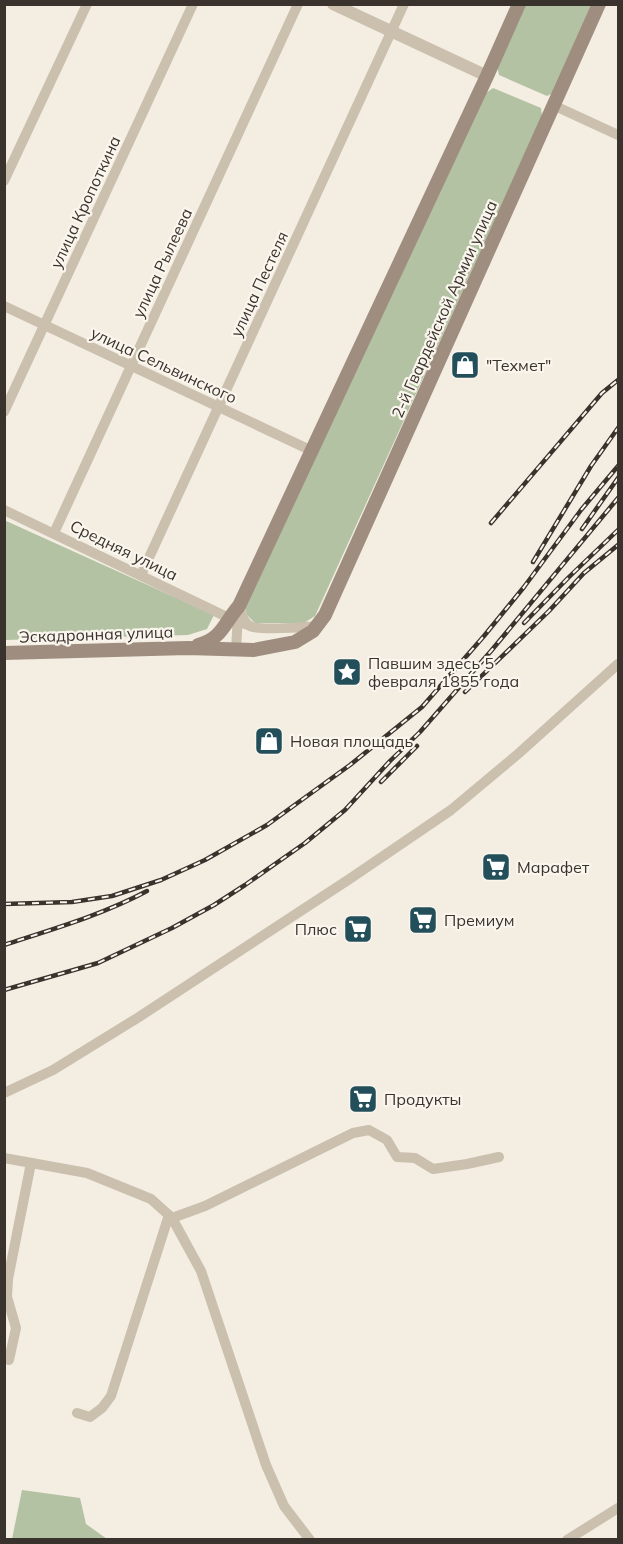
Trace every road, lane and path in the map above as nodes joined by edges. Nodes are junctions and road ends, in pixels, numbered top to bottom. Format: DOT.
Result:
graph roads {
  1 [pos="87,4"];
  2 [pos="193,4"];
  3 [pos="298,4"];
  4 [pos="333,4"];
  5 [pos="404,4"];
  6 [pos="519,4"];
  7 [pos="599,4"];
  8 [pos="391,32"];
  9 [pos="487,76"];
  10 [pos="553,105"];
  11 [pos="618,135"];
  12 [pos="4,182"];
  13 [pos="4,306"];
  14 [pos="44,325"];
  15 [pos="131,366"];
  16 [pos="219,407"];
  17 [pos="4,412"];
  18 [pos="310,450"];
  19 [pos="4,510"];
  20 [pos="54,533"];
  21 [pos="141,576"];
  22 [pos="239,606"];
  23 [pos="238,621"];
  24 [pos="318,626"];
  25 [pos="188,648"];
  26 [pos="236,649"];
  27 [pos="4,653"];
  28 [pos="618,664"];
  29 [pos="4,1093"];
  30 [pos="499,1157"];
  31 [pos="4,1158"];
  32 [pos="31,1162"];
  33 [pos="171,1217"];
  34 [pos="9,1360"];
  35 [pos="77,1413"];
  36 [pos="618,1508"];
  37 [pos="310,1539"];
  38 [pos="567,1539"];
  1 -- 12 [label="street"];
  2 -- 14 [label="street, улица Кропоткина"];
  3 -- 15 [label="street, улица Рылеева"];
  4 -- 8 [label="street"];
  5 -- 8 [label="street, улица Пестеля"];
  6 -- 9 [label="main road"];
  7 -- 10 [label="main road, 2-й Гвардейской Армии улица"];
  8 -- 9 [label="street"];
  8 -- 16 [label="street, улица Пестеля"];
  9 -- 18 [label="main road"];
  10 -- 11 [label="street"];
  10 -- 24 [label="main road, 2-й Гвардейской Армии улица"];
  13 -- 14 [label="street, улица Сельвинского"];
  14 -- 15 [label="street, улица Сельвинского"];
  14 -- 17 [label="street, улица Кропоткина"];
  15 -- 16 [label="street, улица Сельвинского"];
  15 -- 20 [label="street, улица Рылеева"];
  16 -- 18 [label="street, улица Сельвинского"];
  16 -- 21 [label="street, улица Пестеля"];
  18 -- 22 [label="main road"];
  19 -- 20 [label="street, Средняя улица"];
  20 -- 21 [label="street, Средняя улица"];
  21 -- 23 [label="street, Средняя улица"];
  22 -- 23 [label="main road"];
  22 -- 23 [label="street"];
  23 -- 24 [label="street, Средняя улица"];
  23 -- 25 [label="main road"];
  23 -- 26 [label="street"];
  24 -- 26 [label="main road, Эскадронная улица"];
  25 -- 26 [label="main road, Эскадронная улица"];
  25 -- 27 [label="main road, Эскадронная улица"];
  28 -- 29 [label="street"];
  30 -- 33 [label="street"];
  31 -- 32 [label="street"];
  32 -- 33 [label="street"];
  32 -- 34 [label="street"];
  33 -- 35 [label="street"];
  33 -- 37 [label="street"];
  36 -- 38 [label="street"];
}
